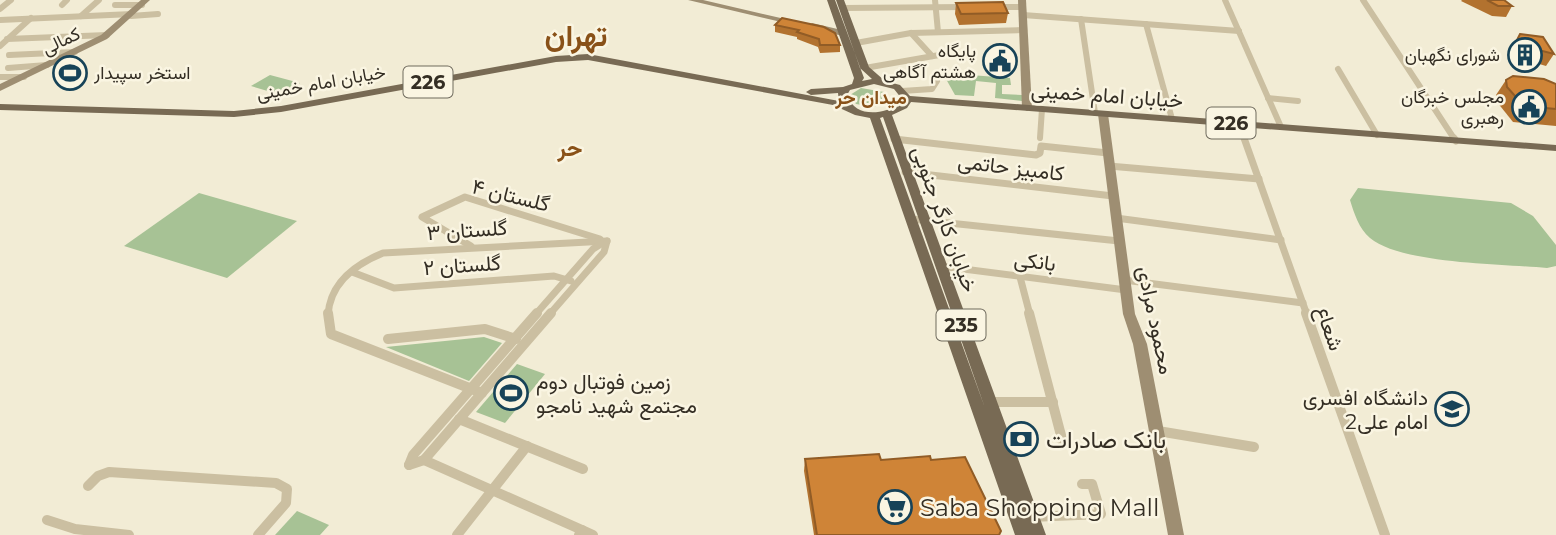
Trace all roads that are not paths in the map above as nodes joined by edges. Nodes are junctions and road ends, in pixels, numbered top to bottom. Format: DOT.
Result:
graph roads {
  1 [pos="67,0"];
  2 [pos="99,0"];
  3 [pos="831,0"];
  4 [pos="1225,0"];
  5 [pos="1363,0"];
  6 [pos="9,1"];
  7 [pos="698,1"];
  8 [pos="144,2"];
  9 [pos="0,3"];
  10 [pos="842,4"];
  11 [pos="935,4"];
  12 [pos="62,5"];
  13 [pos="115,5"];
  14 [pos="973,7"];
  15 [pos="985,7"];
  16 [pos="1023,7"];
  17 [pos="0,9"];
  18 [pos="158,14"];
  19 [pos="132,15"];
  20 [pos="81,16"];
  21 [pos="32,18"];
  22 [pos="1081,19"];
  23 [pos="0,20"];
  24 [pos="1146,24"];
  25 [pos="1024,30"];
  26 [pos="1239,31"];
  27 [pos="938,32"];
  28 [pos="843,33"];
  29 [pos="911,33"];
  30 [pos="107,35"];
  31 [pos="8,39"];
  32 [pos="856,43"];
  33 [pos="0,46"];
  34 [pos="75,52"];
  35 [pos="945,54"];
  36 [pos="9,55"];
  37 [pos="932,56"];
  38 [pos="47,65"];
  39 [pos="8,68"];
  40 [pos="865,68"];
  41 [pos="1338,69"];
  42 [pos="447,75"];
  43 [pos="0,77"];
  44 [pos="24,77"];
  45 [pos="937,81"];
  46 [pos="881,82"];
  47 [pos="856,83"];
  48 [pos="0,88"];
  49 [pos="845,90"];
  50 [pos="904,95"];
  51 [pos="0,98"];
  52 [pos="1268,98"];
  53 [pos="1298,101"];
  54 [pos="0,107"];
  55 [pos="1027,108"];
  56 [pos="851,109"];
  57 [pos="1042,109"];
  58 [pos="209,111"];
  59 [pos="1099,113"];
  60 [pos="880,115"];
  61 [pos="1172,119"];
  62 [pos="1281,127"];
  63 [pos="1243,134"];
  64 [pos="1377,135"];
  65 [pos="1040,138"];
  66 [pos="894,139"];
  67 [pos="1456,141"];
  68 [pos="1556,148"];
  69 [pos="1108,153"];
  70 [pos="1109,166"];
  71 [pos="905,172"];
  72 [pos="1259,179"];
  73 [pos="1113,197"];
  74 [pos="1116,218"];
  75 [pos="916,219"];
  76 [pos="1281,240"];
  77 [pos="607,241"];
  78 [pos="1119,242"];
  79 [pos="471,246"];
  80 [pos="940,266"];
  81 [pos="352,272"];
  82 [pos="1020,277"];
  83 [pos="566,280"];
  84 [pos="577,283"];
  85 [pos="1125,285"];
  86 [pos="1303,303"];
  87 [pos="388,339"];
  88 [pos="515,339"];
  89 [pos="526,343"];
  90 [pos="471,389"];
  91 [pos="482,393"];
  92 [pos="989,402"];
  93 [pos="1053,402"];
  94 [pos="459,419"];
  95 [pos="1158,431"];
  96 [pos="1063,443"];
  97 [pos="527,446"];
  98 [pos="1254,447"];
  99 [pos="424,460"];
  100 [pos="583,468"];
  101 [pos="1082,484"];
  102 [pos="88,486"];
  103 [pos="492,490"];
  104 [pos="1031,517"];
  105 [pos="47,520"];
  106 [pos="585,533"];
  107 [pos="129,535"];
  108 [pos="258,535"];
  109 [pos="457,535"];
  110 [pos="1023,535"];
  111 [pos="1038,535"];
  112 [pos="1176,535"];
  113 [pos="1385,535"];
  1 -- 12 [label="street"];
  2 -- 20 [label="street"];
  3 -- 28 [label="main road"];
  4 -- 26 [label="street"];
  5 -- 67 [label="street"];
  6 -- 9 [label="street"];
  6 -- 17 [label="street"];
  7 -- 28 [label="main road"];
  8 -- 13 [label="street"];
  8 -- 19 [label="main road, کمالی"];
  10 -- 11 [label="street"];
  10 -- 32 [label="main road"];
  11 -- 14 [label="street"];
  11 -- 27 [label="street"];
  15 -- 16 [label="street"];
  16 -- 22 [label="street"];
  16 -- 25 [label="main road"];
  18 -- 19 [label="street"];
  19 -- 20 [label="street"];
  19 -- 30 [label="main road, کمالی"];
  20 -- 21 [label="street"];
  21 -- 23 [label="street"];
  21 -- 31 [label="street"];
  22 -- 24 [label="street"];
  22 -- 59 [label="street"];
  24 -- 26 [label="street"];
  24 -- 61 [label="street"];
  25 -- 27 [label="street"];
  25 -- 55 [label="main road"];
  26 -- 52 [label="street"];
  27 -- 29 [label="street"];
  28 -- 47 [label="main road"];
  29 -- 32 [label="street"];
  29 -- 37 [label="street"];
  30 -- 31 [label="street"];
  30 -- 34 [label="main road, کمالی"];
  31 -- 33 [label="street"];
  32 -- 40 [label="main road"];
  34 -- 36 [label="street"];
  34 -- 38 [label="main road, کمالی"];
  35 -- 37 [label="street"];
  37 -- 40 [label="street"];
  38 -- 39 [label="street"];
  38 -- 44 [label="main road, کمالی"];
  40 -- 46 [label="main road"];
  41 -- 64 [label="street"];
  42 -- 49 [label="main road, خیابان امام خمینی / 226"];
  42 -- 56 [label="main road, خیابان امام خمینی / 226"];
  42 -- 58 [label="main road, خیابان امام خمینی / 226"];
  43 -- 44 [label="street"];
  44 -- 48 [label="main road, کمالی"];
  45 -- 50 [label="street"];
  46 -- 47 [label="main road"];
  46 -- 50 [label="main road"];
  47 -- 49 [label="main road"];
  49 -- 56 [label="main road"];
  50 -- 55 [label="main road, خیابان امام خمینی / 226"];
  50 -- 60 [label="main road"];
  51 -- 58 [label="main road, خیابان امام خمینی / 226"];
  52 -- 53 [label="street"];
  52 -- 62 [label="street"];
  54 -- 58 [label="main road, خیابان امام خمینی / 226"];
  55 -- 57 [label="main road, خیابان امام خمینی / 226"];
  56 -- 60 [label="main road"];
  57 -- 59 [label="main road, خیابان امام خمینی / 226"];
  57 -- 65 [label="street"];
  59 -- 61 [label="main road, خیابان امام خمینی / 226"];
  59 -- 69 [label="street, محمود مرادی"];
  60 -- 66 [label="main road, خیابان کارگر جنوبی / 235"];
  60 -- 75 [label="main road, خیابان کارگر جنوبی / 235"];
  61 -- 62 [label="main road, خیابان امام خمینی / 226"];
  62 -- 64 [label="main road, خیابان امام خمینی / 226"];
  63 -- 72 [label="street, شعاع"];
  64 -- 67 [label="main road, خیابان امام خمینی / 226"];
  66 -- 69 [label="street"];
  66 -- 71 [label="main road, خیابان کارگر جنوبی / 235"];
  67 -- 68 [label="main road, خیابان امام خمینی / 226"];
  69 -- 70 [label="street, محمود مرادی"];
  70 -- 72 [label="street"];
  70 -- 73 [label="street, محمود مرادی"];
  71 -- 73 [label="street, کامبیز حاتمی"];
  71 -- 75 [label="main road, خیابان کارگر جنوبی / 235"];
  72 -- 76 [label="street, شعاع"];
  73 -- 74 [label="street, محمود مرادی"];
  74 -- 76 [label="street"];
  74 -- 78 [label="street, محمود مرادی"];
  75 -- 78 [label="street"];
  75 -- 80 [label="main road, خیابان کارگر جنوبی / 235"];
  75 -- 110 [label="main road, خیابان کارگر جنوبی / 235"];
  76 -- 86 [label="street, شعاع"];
  77 -- 79 [label="street, گلستان ۳"];
  77 -- 79 [label="street, گلستان ۴"];
  77 -- 83 [label="street"];
  77 -- 84 [label="street"];
  78 -- 85 [label="street, محمود مرادی"];
  79 -- 81 [label="street, گلستان ۳"];
  80 -- 82 [label="street, بانکی"];
  80 -- 92 [label="main road, خیابان کارگر جنوبی / 235"];
  81 -- 83 [label="street, گلستان ۲"];
  81 -- 90 [label="street"];
  82 -- 85 [label="street, بانکی"];
  82 -- 93 [label="street"];
  83 -- 84 [label="street, گلستان ۲"];
  83 -- 88 [label="street"];
  84 -- 89 [label="street"];
  85 -- 86 [label="street, بانکی"];
  85 -- 95 [label="main road, محمود مرادی"];
  86 -- 113 [label="street, شعاع"];
  87 -- 88 [label="street"];
  88 -- 89 [label="street"];
  88 -- 90 [label="street"];
  89 -- 91 [label="street"];
  90 -- 91 [label="street"];
  90 -- 99 [label="street"];
  91 -- 94 [label="street"];
  92 -- 93 [label="street"];
  92 -- 104 [label="main road, خیابان کارگر جنوبی / 235"];
  93 -- 96 [label="street"];
  94 -- 97 [label="street"];
  94 -- 99 [label="street"];
  95 -- 98 [label="street"];
  95 -- 112 [label="main road, محمود مرادی"];
  97 -- 100 [label="street"];
  97 -- 103 [label="street"];
  99 -- 103 [label="street"];
  101 -- 104 [label="street"];
  102 -- 108 [label="street"];
  103 -- 106 [label="street"];
  103 -- 109 [label="street"];
  104 -- 111 [label="main road, خیابان کارگر جنوبی / 235"];
  105 -- 107 [label="street"];
}
